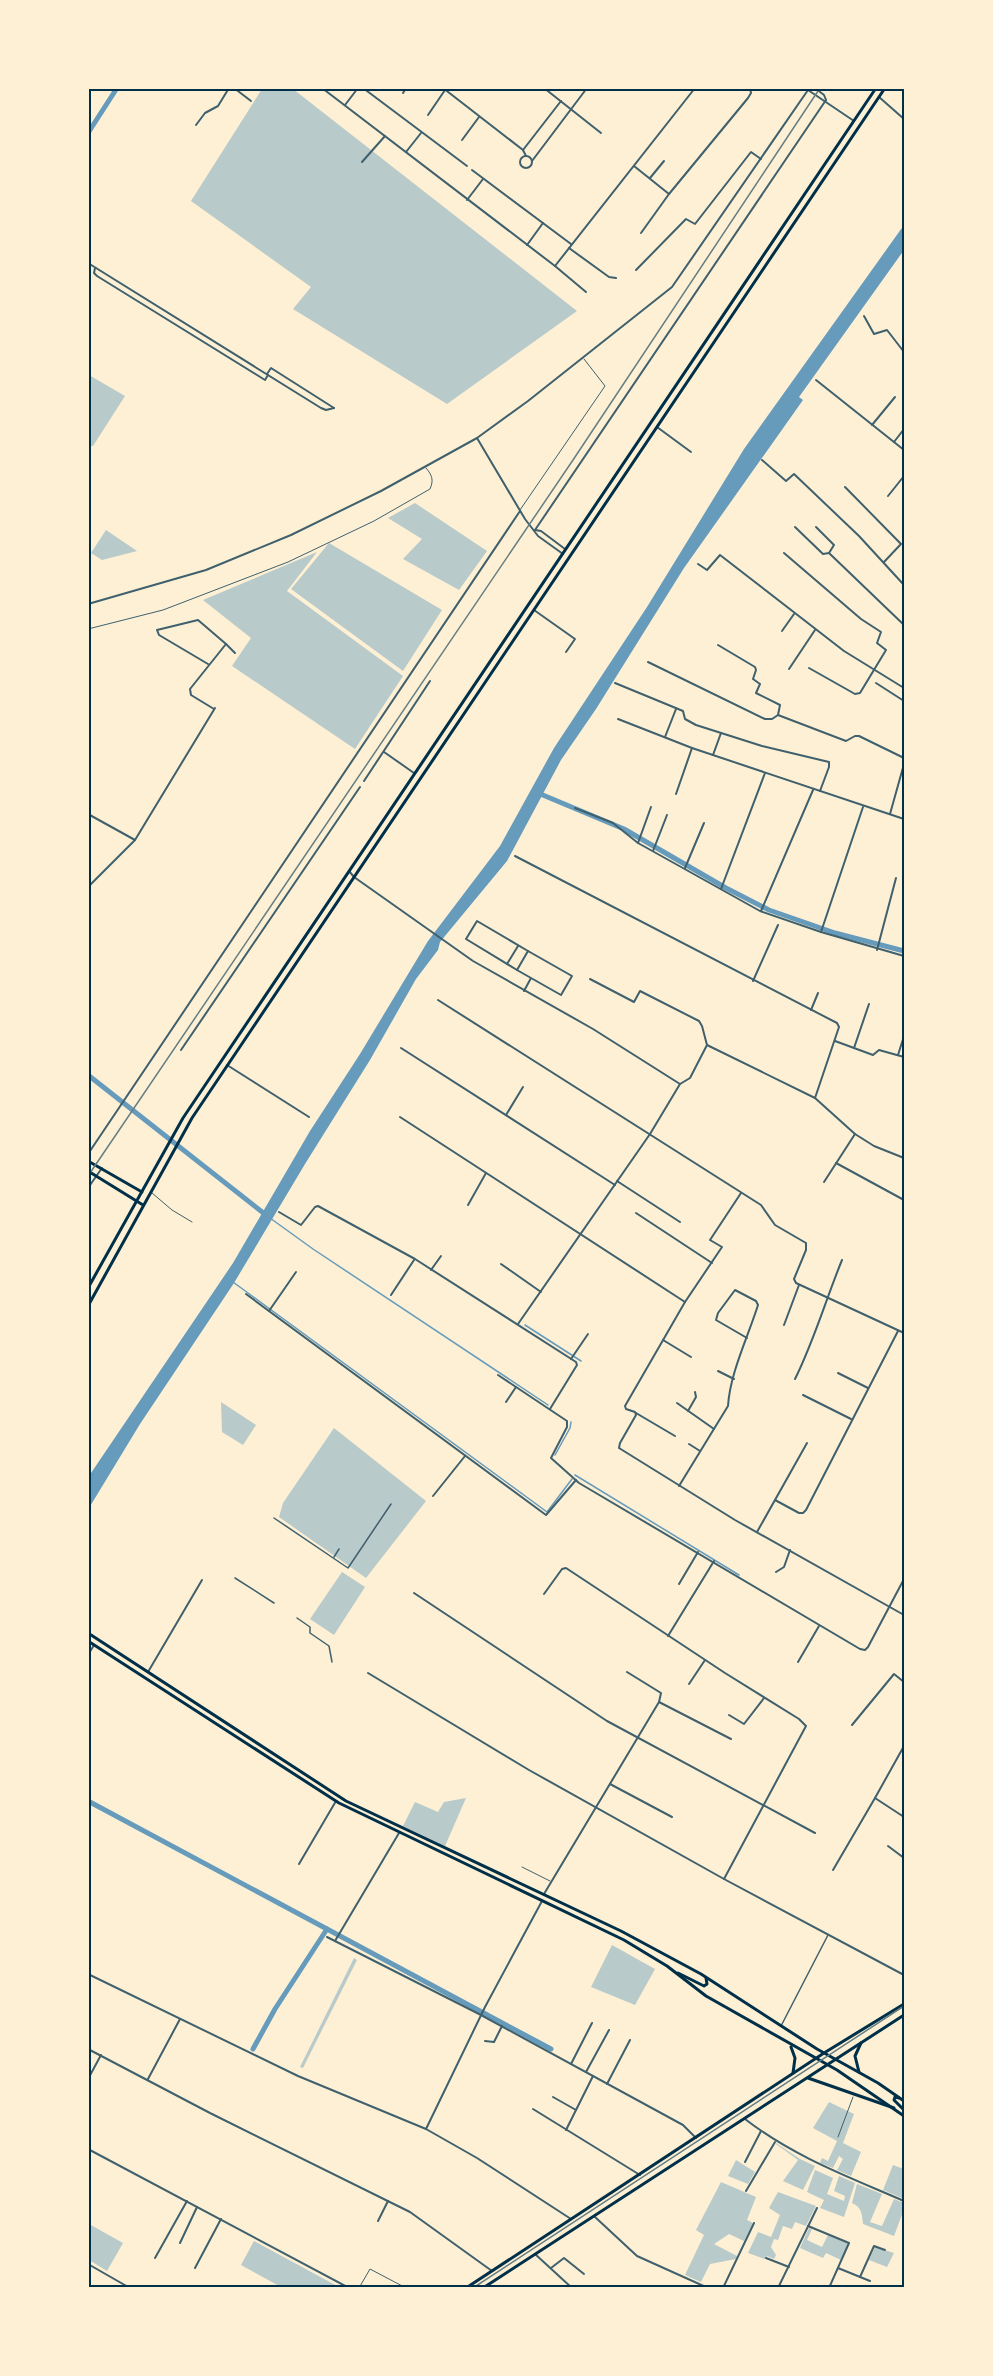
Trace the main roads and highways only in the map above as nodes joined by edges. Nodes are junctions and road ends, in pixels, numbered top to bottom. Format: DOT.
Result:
graph roads {
  1 [pos="876,88"];
  2 [pos="885,88"];
  3 [pos="854,121"];
  4 [pos="860,125"];
  5 [pos="698,354"];
  6 [pos="704,358"];
  7 [pos="417,769"];
  8 [pos="423,774"];
  9 [pos="246,1023"];
  10 [pos="253,1027"];
  11 [pos="88,1161"];
  12 [pos="88,1170"];
  13 [pos="126,1183"];
  14 [pos="122,1191"];
  15 [pos="142,1192"];
  16 [pos="137,1201"];
  17 [pos="143,1205"];
  18 [pos="88,1288"];
  19 [pos="88,1306"];
  20 [pos="88,1633"];
  21 [pos="88,1641"];
  22 [pos="671,1969"];
  23 [pos="706,1977"];
  24 [pos="904,2004"];
  25 [pos="904,2015"];
  26 [pos="862,2041"];
  27 [pos="790,2046"];
  28 [pos="824,2053"];
  29 [pos="815,2059"];
  30 [pos="837,2059"];
  31 [pos="827,2065"];
  32 [pos="859,2072"];
  33 [pos="793,2074"];
  34 [pos="808,2078"];
  35 [pos="899,2098"];
  36 [pos="904,2102"];
  37 [pos="896,2109"];
  38 [pos="904,2110"];
  39 [pos="904,2116"];
  40 [pos="466,2288"];
  41 [pos="483,2288"];
  1 -- 3 [label="main road"];
  2 -- 4 [label="main road"];
  3 -- 4 [label="main road"];
  3 -- 5 [label="main road"];
  4 -- 6 [label="main road"];
  5 -- 6 [label="main road"];
  5 -- 7 [label="main road"];
  6 -- 8 [label="main road"];
  7 -- 8 [label="main road"];
  7 -- 9 [label="main road"];
  8 -- 10 [label="main road"];
  9 -- 10 [label="main road"];
  9 -- 15 [label="main road"];
  10 -- 17 [label="main road"];
  11 -- 13 [label="main road"];
  12 -- 14 [label="main road"];
  13 -- 14 [label="main road"];
  13 -- 15 [label="main road"];
  14 -- 16 [label="main road"];
  15 -- 16 [label="main road"];
  16 -- 17 [label="main road"];
  16 -- 18 [label="main road"];
  17 -- 19 [label="main road"];
  20 -- 23 [label="main road"];
  21 -- 22 [label="main road"];
  22 -- 23 [label="main road"];
  22 -- 27 [label="main road"];
  23 -- 28 [label="main road"];
  24 -- 28 [label="main road"];
  25 -- 26 [label="main road"];
  26 -- 30 [label="main road"];
  26 -- 32 [label="main road"];
  27 -- 29 [label="main road"];
  27 -- 33 [label="main road"];
  28 -- 29 [label="main road"];
  28 -- 30 [label="main road"];
  29 -- 31 [label="main road"];
  29 -- 33 [label="main road"];
  30 -- 31 [label="main road"];
  30 -- 32 [label="main road"];
  31 -- 34 [label="main road"];
  31 -- 37 [label="main road"];
  32 -- 35 [label="main road"];
  33 -- 40 [label="main road"];
  34 -- 37 [label="main road"];
  34 -- 41 [label="main road"];
  35 -- 36 [label="main road"];
  35 -- 38 [label="main road"];
  37 -- 39 [label="main road"];
}
